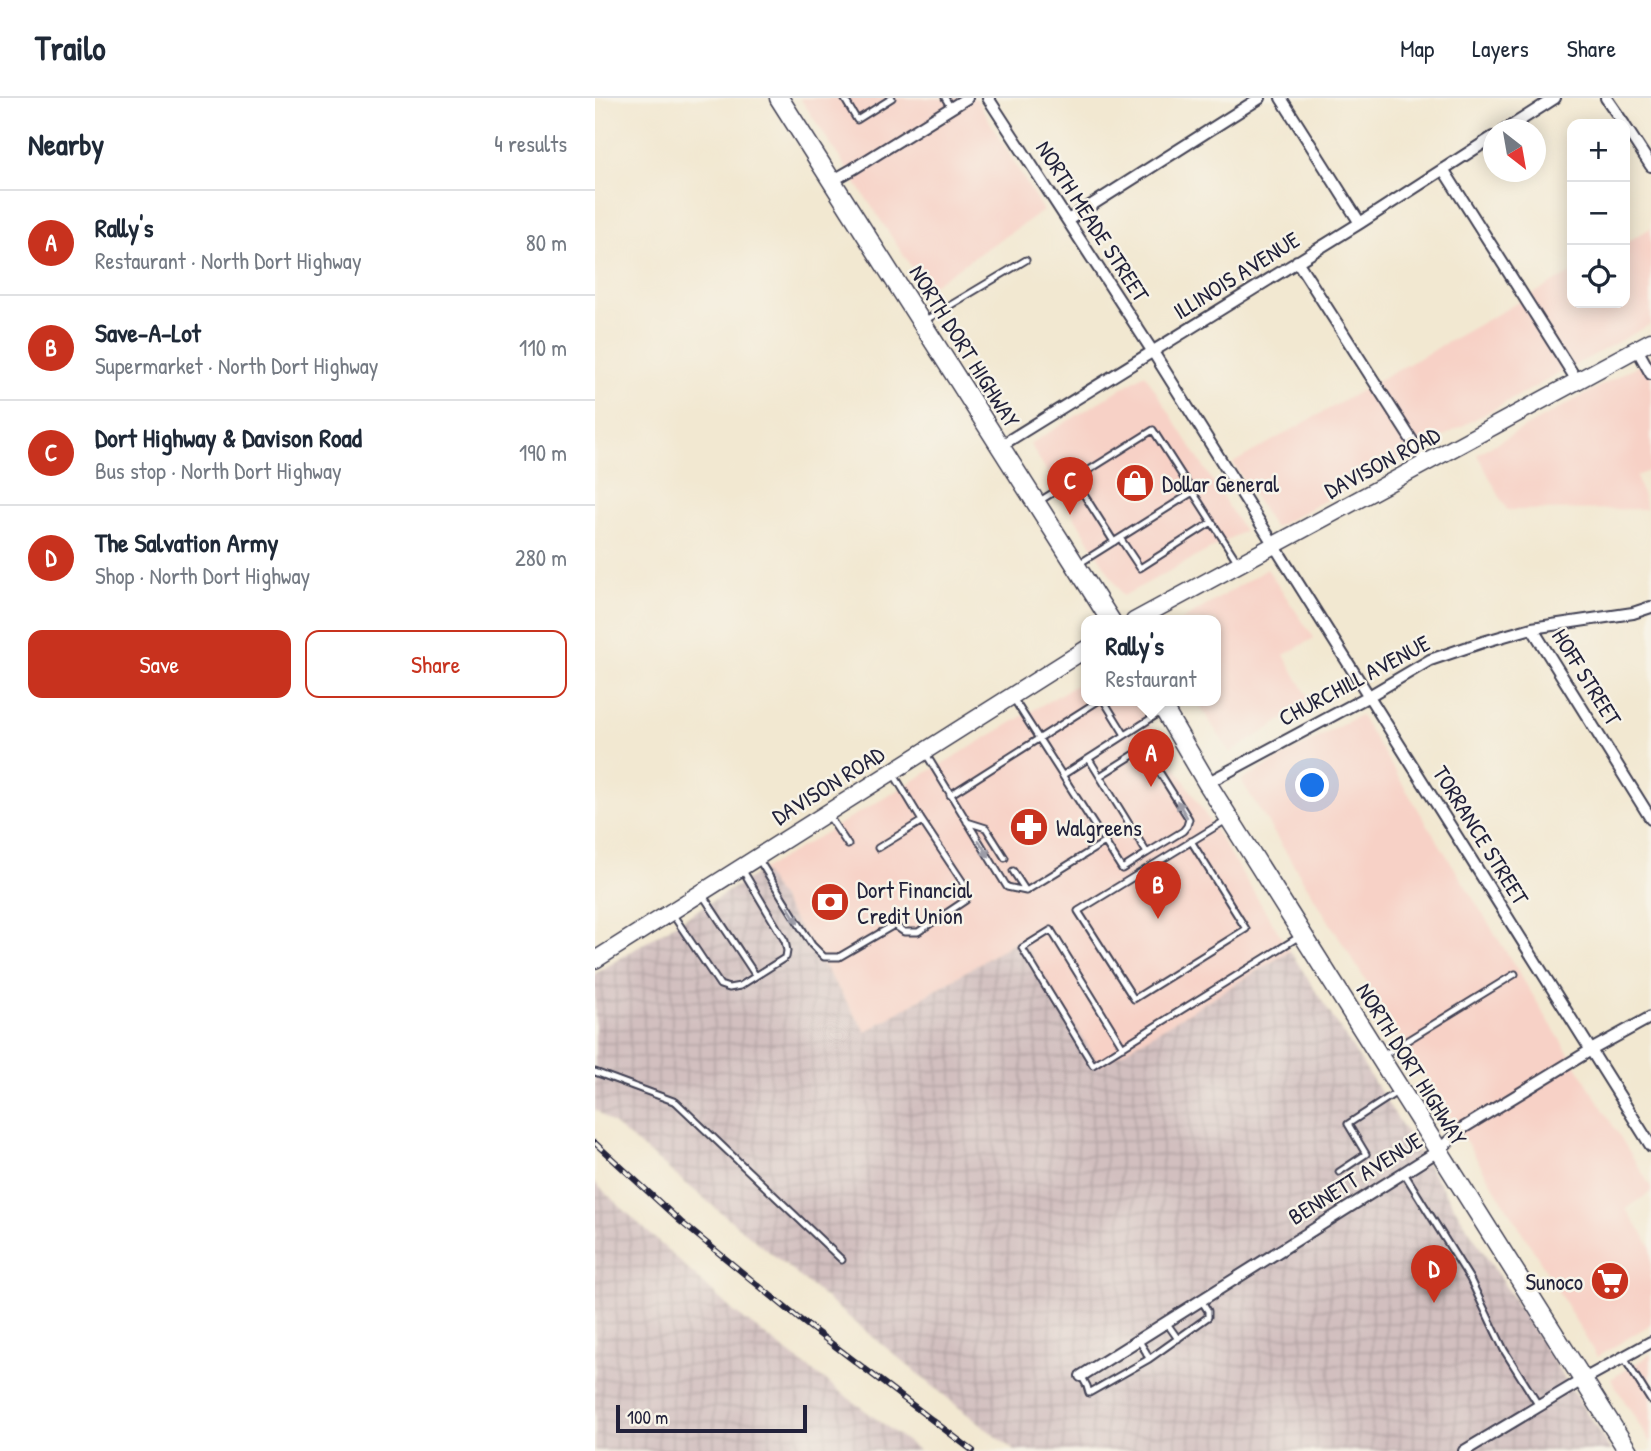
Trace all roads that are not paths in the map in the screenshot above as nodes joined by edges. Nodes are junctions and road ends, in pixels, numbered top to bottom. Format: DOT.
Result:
graph roads {
  1 [pos="779,98"];
  2 [pos="844,98"];
  3 [pos="891,98"];
  4 [pos="967,98"];
  5 [pos="988,98"];
  6 [pos="1260,98"];
  7 [pos="1281,98"];
  8 [pos="1555,98"];
  9 [pos="1606,98"];
  10 [pos="948,103"];
  11 [pos="1522,119"];
  12 [pos="1620,119"];
  13 [pos="1630,134"];
  14 [pos="1483,143"];
  15 [pos="1651,166"];
  16 [pos="1443,169"];
  17 [pos="832,181"];
  18 [pos="1068,220"];
  19 [pos="1360,223"];
  20 [pos="1026,260"];
  21 [pos="1297,261"];
  22 [pos="922,323"];
  23 [pos="1644,345"];
  24 [pos="1153,352"];
  25 [pos="1651,374"];
  26 [pos="1578,382"];
  27 [pos="1000,446"];
  28 [pos="1427,464"];
  29 [pos="1074,479"];
  30 [pos="1193,492"];
  31 [pos="1036,503"];
  32 [pos="1213,522"];
  33 [pos="1120,538"];
  34 [pos="1114,542"];
  35 [pos="1275,545"];
  36 [pos="1239,563"];
  37 [pos="1076,565"];
  38 [pos="1651,607"];
  39 [pos="1107,615"];
  40 [pos="1145,615"];
  41 [pos="1532,628"];
  42 [pos="1081,652"];
  43 [pos="1012,696"];
  44 [pos="1369,696"];
  45 [pos="1089,706"];
  46 [pos="1107,706"];
  47 [pos="1161,706"];
  48 [pos="1125,735"];
  49 [pos="1039,739"];
  50 [pos="924,752"];
  51 [pos="1089,759"];
  52 [pos="892,772"];
  53 [pos="1063,775"];
  54 [pos="1100,776"];
  55 [pos="1207,783"];
  56 [pos="950,795"];
  57 [pos="827,813"];
  58 [pos="1229,818"];
  59 [pos="1651,819"];
  60 [pos="922,821"];
  61 [pos="967,822"];
  62 [pos="1191,841"];
  63 [pos="1105,842"];
  64 [pos="848,845"];
  65 [pos="878,848"];
  66 [pos="1147,853"];
  67 [pos="757,857"];
  68 [pos="1005,858"];
  69 [pos="741,867"];
  70 [pos="1013,871"];
  71 [pos="1026,891"];
  72 [pos="701,893"];
  73 [pos="671,912"];
  74 [pos="1302,935"];
  75 [pos="595,960"];
  76 [pos="1515,974"];
  77 [pos="756,976"];
  78 [pos="1651,1017"];
  79 [pos="1123,1046"];
  80 [pos="1591,1050"];
  81 [pos="1379,1057"];
  82 [pos="595,1072"];
  83 [pos="1400,1091"];
  84 [pos="1651,1146"];
  85 [pos="1438,1151"];
  86 [pos="1339,1172"];
  87 [pos="1403,1172"];
  88 [pos="842,1260"];
  89 [pos="1201,1300"];
  90 [pos="1166,1322"];
  91 [pos="1178,1339"];
  92 [pos="1138,1340"];
  93 [pos="1651,1342"];
  94 [pos="1624,1358"];
  95 [pos="1149,1359"];
  96 [pos="1081,1376"];
  97 [pos="1584,1379"];
  98 [pos="1651,1401"];
  99 [pos="1539,1406"];
  100 [pos="1464,1451"];
  101 [pos="1628,1451"];
  1 -- 17 [label="main road, NORTH DORT HIGHWAY"];
  2 -- 3 [label="lane"];
  4 -- 10 [label="street"];
  5 -- 18 [label="street, NORTH MEADE STREET"];
  6 -- 18 [label="street"];
  7 -- 19 [label="street"];
  8 -- 11 [label="street"];
  9 -- 12 [label="street"];
  10 -- 17 [label="street"];
  13 -- 15 [label="street"];
  14 -- 16 [label="street, ILLINOIS AVENUE"];
  16 -- 19 [label="street, ILLINOIS AVENUE"];
  16 -- 26 [label="street"];
  17 -- 22 [label="main road, NORTH DORT HIGHWAY"];
  18 -- 24 [label="street, NORTH MEADE STREET"];
  19 -- 21 [label="street, ILLINOIS AVENUE"];
  20 -- 22 [label="lane"];
  21 -- 24 [label="street, ILLINOIS AVENUE"];
  21 -- 28 [label="street"];
  22 -- 27 [label="main road, NORTH DORT HIGHWAY"];
  23 -- 25 [label="street"];
  23 -- 26 [label="main road, DAVISON ROAD"];
  24 -- 27 [label="street, ILLINOIS AVENUE"];
  24 -- 35 [label="street, NORTH MEADE STREET"];
  26 -- 28 [label="main road, DAVISON ROAD"];
  27 -- 31 [label="main road, NORTH DORT HIGHWAY"];
  28 -- 35 [label="main road, DAVISON ROAD"];
  29 -- 30 [label="lane"];
  29 -- 31 [label="lane"];
  29 -- 34 [label="lane"];
  30 -- 32 [label="lane"];
  30 -- 33 [label="lane"];
  31 -- 37 [label="main road, NORTH DORT HIGHWAY"];
  32 -- 33 [label="lane"];
  32 -- 36 [label="lane"];
  33 -- 34 [label="lane"];
  34 -- 37 [label="lane"];
  35 -- 36 [label="main road, DAVISON ROAD"];
  35 -- 44 [label="street, TORRANCE STREET"];
  36 -- 40 [label="main road, DAVISON ROAD"];
  37 -- 39 [label="main road, NORTH DORT HIGHWAY"];
  38 -- 41 [label="street, CHURCHILL AVENUE"];
  41 -- 44 [label="street, CHURCHILL AVENUE"];
  41 -- 59 [label="street, HOFF STREET"];
  42 -- 43 [label="main road, DAVISON ROAD"];
  43 -- 49 [label="lane"];
  43 -- 50 [label="main road, DAVISON ROAD"];
  44 -- 55 [label="street, CHURCHILL AVENUE"];
  44 -- 80 [label="street, TORRANCE STREET"];
  45 -- 49 [label="lane"];
  46 -- 48 [label="lane"];
  47 -- 48 [label="lane"];
  47 -- 55 [label="main road, NORTH DORT HIGHWAY"];
  48 -- 51 [label="lane"];
  49 -- 53 [label="lane"];
  49 -- 56 [label="lane"];
  50 -- 52 [label="main road, DAVISON ROAD"];
  50 -- 56 [label="lane"];
  51 -- 53 [label="lane"];
  51 -- 54 [label="lane"];
  52 -- 57 [label="main road, DAVISON ROAD"];
  52 -- 60 [label="lane"];
  53 -- 63 [label="lane"];
  54 -- 66 [label="lane"];
  66 -- 54 [label="lane, one-way"];
  55 -- 58 [label="main road, NORTH DORT HIGHWAY"];
  56 -- 61 [label="lane"];
  57 -- 64 [label="lane"];
  57 -- 67 [label="main road, DAVISON ROAD"];
  58 -- 62 [label="lane"];
  58 -- 74 [label="main road, NORTH DORT HIGHWAY"];
  60 -- 65 [label="lane"];
  67 -- 60 [label="lane, one-way"];
  61 -- 68 [label="lane"];
  61 -- 71 [label="lane, one-way"];
  62 -- 62 [label="lane"];
  63 -- 66 [label="lane"];
  63 -- 71 [label="lane"];
  67 -- 69 [label="main road, DAVISON ROAD"];
  69 -- 72 [label="main road, DAVISON ROAD"];
  69 -- 77 [label="lane"];
  70 -- 71 [label="lane"];
  72 -- 73 [label="main road, DAVISON ROAD"];
  72 -- 77 [label="lane"];
  73 -- 75 [label="main road, DAVISON ROAD"];
  73 -- 77 [label="lane"];
  74 -- 79 [label="lane"];
  74 -- 81 [label="main road, NORTH DORT HIGHWAY"];
  76 -- 81 [label="lane"];
  78 -- 80 [label="street, BENNETT AVENUE"];
  79 -- 79 [label="lane"];
  80 -- 84 [label="street, TORRANCE STREET"];
  80 -- 85 [label="street, BENNETT AVENUE"];
  81 -- 83 [label="main road, NORTH DORT HIGHWAY"];
  82 -- 88 [label="lane"];
  83 -- 85 [label="main road, NORTH DORT HIGHWAY"];
  83 -- 86 [label="lane"];
  85 -- 87 [label="street, BENNETT AVENUE"];
  85 -- 97 [label="main road, NORTH DORT HIGHWAY"];
  87 -- 89 [label="street, BENNETT AVENUE"];
  87 -- 99 [label="lane"];
  89 -- 90 [label="street, BENNETT AVENUE"];
  89 -- 91 [label="lane"];
  90 -- 91 [label="lane"];
  90 -- 92 [label="street, BENNETT AVENUE"];
  91 -- 95 [label="lane"];
  92 -- 95 [label="lane"];
  92 -- 96 [label="street, BENNETT AVENUE"];
  93 -- 94 [label="street"];
  94 -- 97 [label="street"];
  94 -- 98 [label="lane"];
  95 -- 96 [label="lane"];
  97 -- 99 [label="street"];
  97 -- 101 [label="main road, NORTH DORT HIGHWAY"];
  99 -- 100 [label="street"];
}
